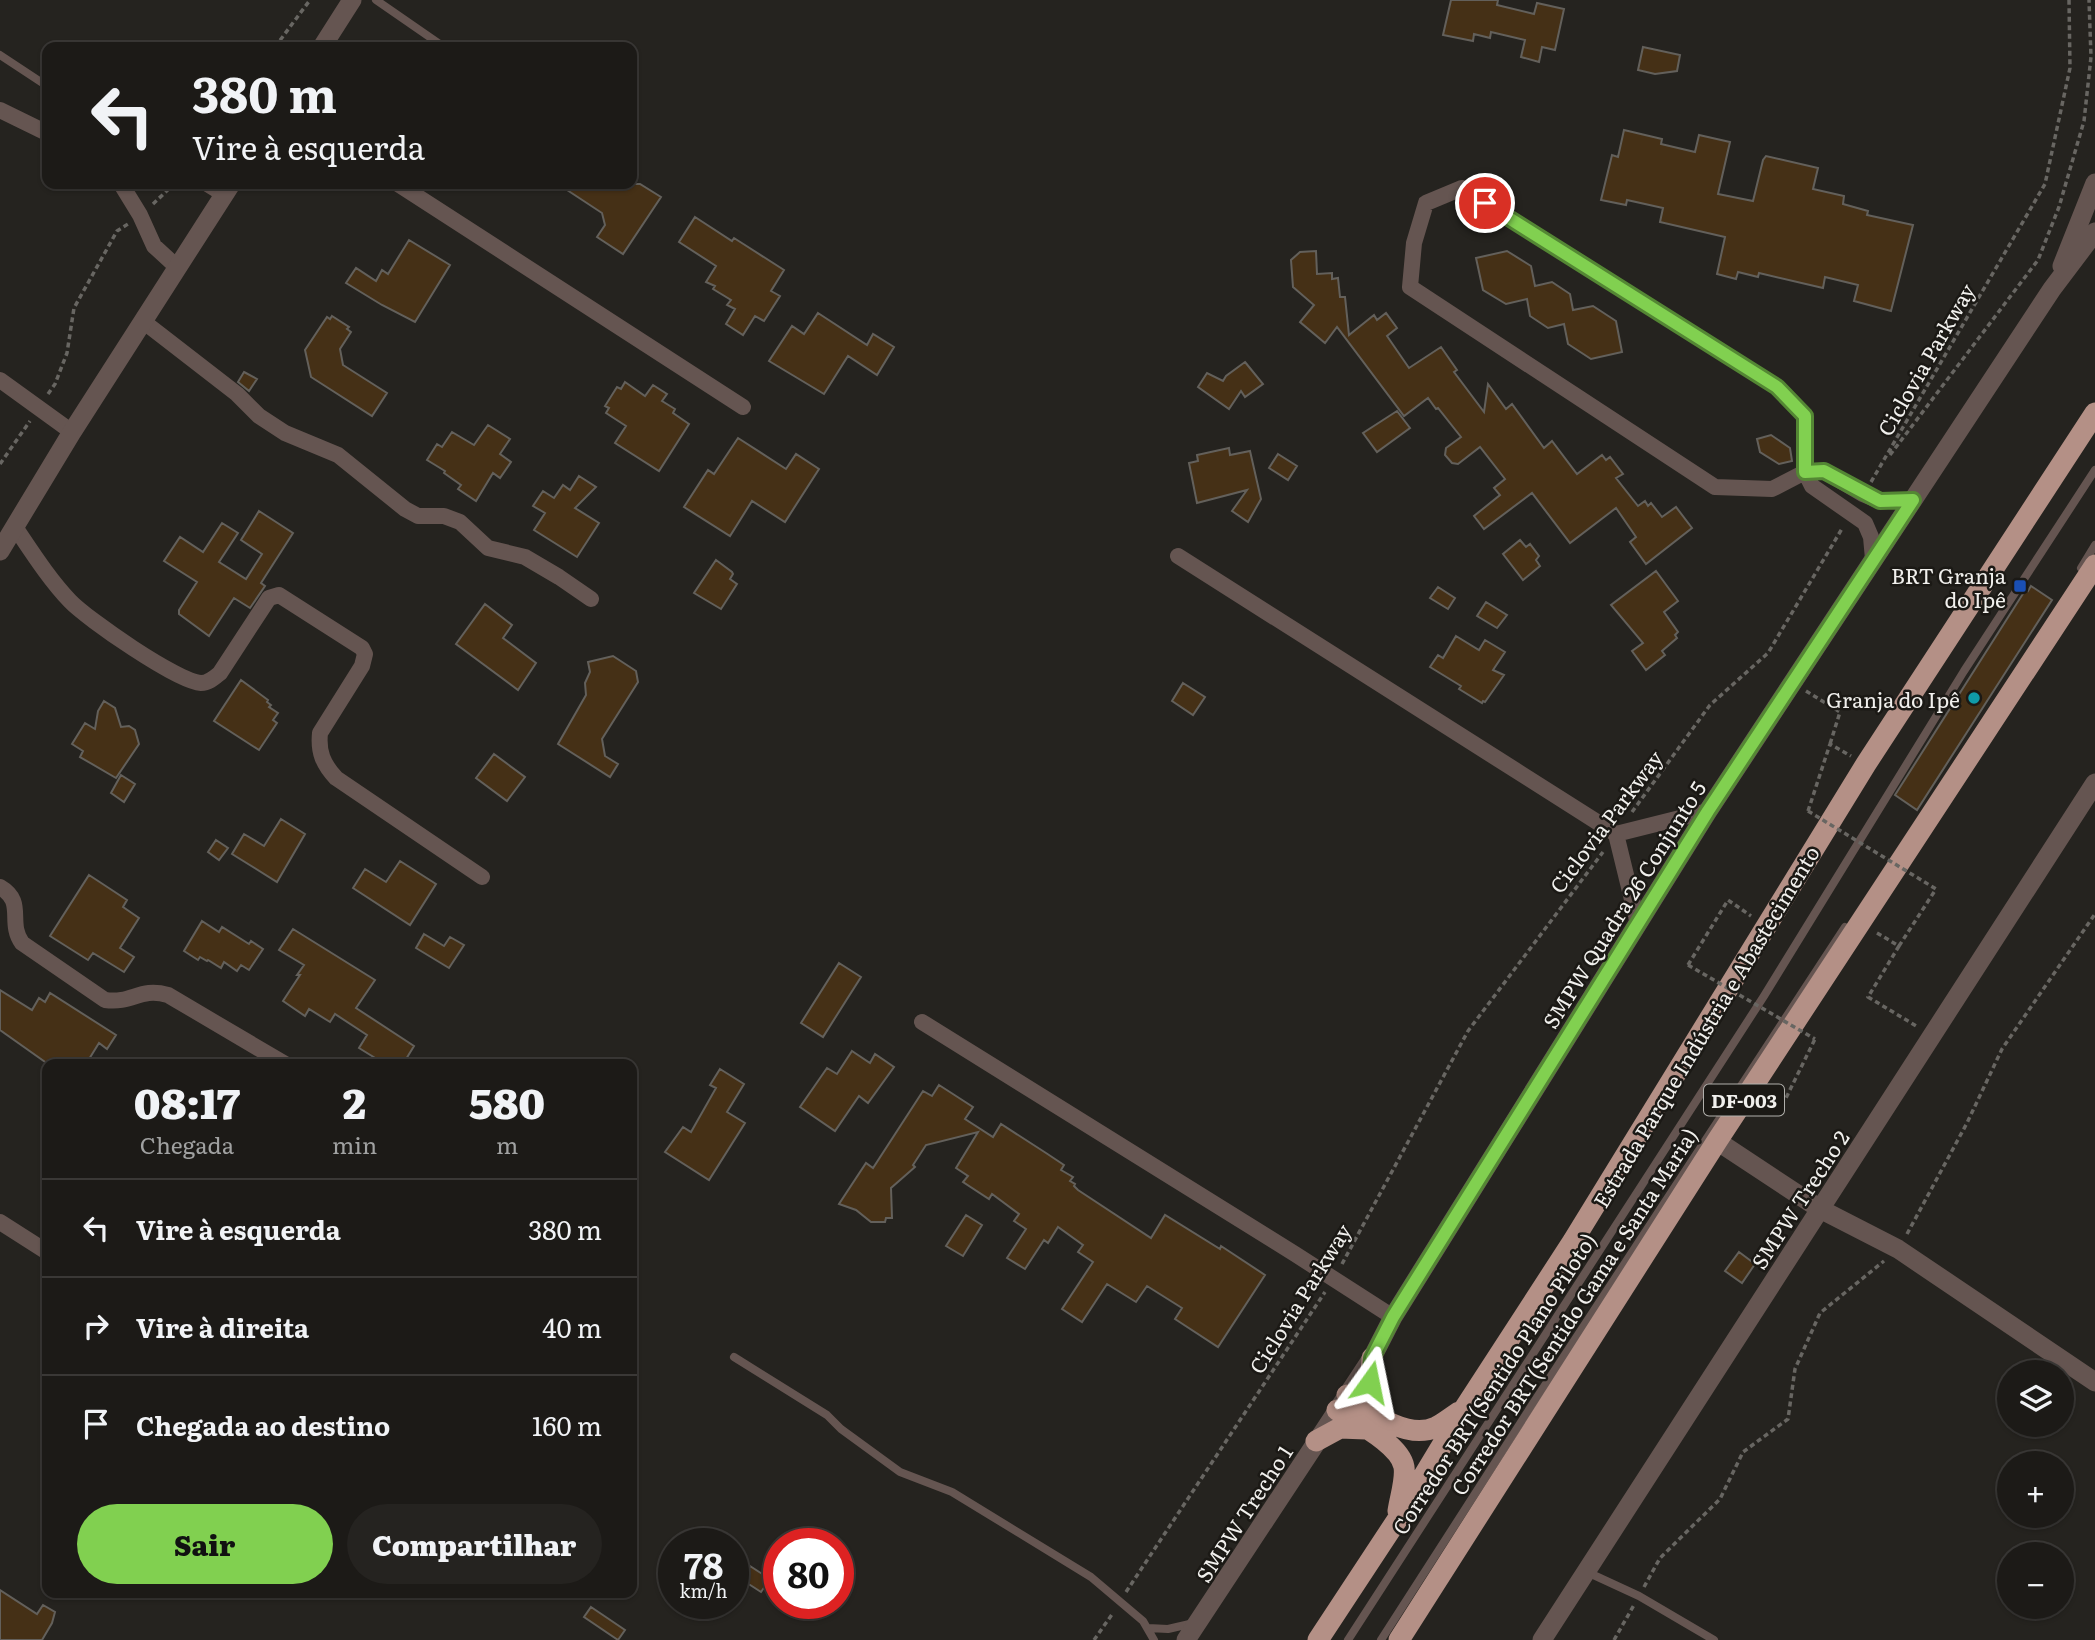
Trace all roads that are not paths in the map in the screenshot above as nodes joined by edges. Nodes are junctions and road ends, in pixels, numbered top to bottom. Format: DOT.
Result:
graph roads {
  1 [pos="352,0"];
  2 [pos="376,0"];
  3 [pos="325,42"];
  4 [pos="437,42"];
  5 [pos="0,55"];
  6 [pos="42,83"];
  7 [pos="0,110"];
  8 [pos="42,131"];
  9 [pos="2095,183"];
  10 [pos="124,189"];
  11 [pos="406,189"];
  12 [pos="226,191"];
  13 [pos="2095,232"];
  14 [pos="178,268"];
  15 [pos="2052,289"];
  16 [pos="144,322"];
  17 [pos="0,380"];
  18 [pos="743,407"];
  19 [pos="2095,413"];
  20 [pos="72,432"];
  21 [pos="2095,470"];
  22 [pos="1805,472"];
  23 [pos="1913,500"];
  24 [pos="15,527"];
  25 [pos="2095,545"];
  26 [pos="0,551"];
  27 [pos="1178,556"];
  28 [pos="1873,559"];
  29 [pos="2095,565"];
  30 [pos="2075,577"];
  31 [pos="2062,598"];
  32 [pos="591,599"];
  33 [pos="2095,783"];
  34 [pos="1708,811"];
  35 [pos="1616,834"];
  36 [pos="482,877"];
  37 [pos="1875,882"];
  38 [pos="0,887"];
  39 [pos="1856,920"];
  40 [pos="1638,923"];
  41 [pos="922,1022"];
  42 [pos="277,1059"];
  43 [pos="1717,1141"];
  44 [pos="1820,1209"];
  45 [pos="0,1222"];
  46 [pos="42,1249"];
  47 [pos="1393,1317"];
  48 [pos="734,1357"];
  49 [pos="1372,1358"];
  50 [pos="2095,1382"];
  51 [pos="1342,1403"];
  52 [pos="1464,1409"];
  53 [pos="1373,1424"];
  54 [pos="1316,1441"];
  55 [pos="1397,1520"];
  56 [pos="1586,1572"];
  57 [pos="1198,1622"];
  58 [pos="1148,1628"];
  59 [pos="1154,1640"];
  60 [pos="1186,1640"];
  61 [pos="1318,1640"];
  62 [pos="1348,1640"];
  63 [pos="1381,1640"];
  64 [pos="1399,1640"];
  65 [pos="1542,1640"];
  66 [pos="1714,1640"];
  1 -- 3 [label="street"];
  2 -- 4 [label="lane"];
  5 -- 6 [label="lane"];
  7 -- 8 [label="street"];
  9 -- 15 [label="street, SMPW Quadra 26 Conjunto 5"];
  10 -- 14 [label="street"];
  11 -- 18 [label="street"];
  12 -- 14 [label="street"];
  13 -- 15 [label="street, SMPW Quadra 26 Conjunto 5"];
  14 -- 16 [label="street"];
  15 -- 23 [label="street, SMPW Quadra 26 Conjunto 5"];
  16 -- 20 [label="street"];
  16 -- 32 [label="street"];
  17 -- 20 [label="street"];
  19 -- 52 [label="highway, Estrada Parque Indústria e Abastecimento / DF-003"];
  20 -- 24 [label="street"];
  21 -- 62 [label="lane, Corredor BRT(Sentido Plano Piloto)"];
  22 -- 22 [label="street"];
  22 -- 23 [label="street"];
  22 -- 28 [label="street"];
  23 -- 28 [label="street, SMPW Quadra 26 Conjunto 5"];
  24 -- 26 [label="street"];
  24 -- 36 [label="street"];
  25 -- 30 [label="lane"];
  27 -- 35 [label="street"];
  28 -- 34 [label="street, SMPW Quadra 26 Conjunto 5"];
  29 -- 39 [label="highway, DF-003"];
  31 -- 37 [label="lane"];
  33 -- 44 [label="street, SMPW Trecho 2"];
  34 -- 35 [label="street"];
  34 -- 40 [label="street, SMPW Quadra 26 Conjunto 5"];
  35 -- 40 [label="street"];
  38 -- 42 [label="street"];
  39 -- 43 [label="highway, DF-003"];
  39 -- 63 [label="lane, Corredor BRT(Sentido Gama e Santa Maria)"];
  40 -- 47 [label="street, SMPW Quadra 26 Conjunto 5"];
  41 -- 47 [label="street"];
  43 -- 44 [label="street"];
  43 -- 64 [label="highway, DF-003"];
  44 -- 50 [label="street"];
  44 -- 56 [label="street, SMPW Trecho 2"];
  45 -- 46 [label="street"];
  47 -- 49 [label="street, SMPW Quadra 26 Conjunto 5"];
  48 -- 58 [label="lane"];
  49 -- 51 [label="street, SMPW Quadra 26 Conjunto 5"];
  49 -- 53 [label="highway"];
  51 -- 53 [label="highway"];
  51 -- 54 [label="street, SMPW Trecho 1"];
  52 -- 53 [label="highway"];
  52 -- 55 [label="highway, Estrada Parque Indústria e Abastecimento / DF-003"];
  53 -- 54 [label="highway"];
  53 -- 55 [label="highway"];
  54 -- 57 [label="street, SMPW Trecho 1"];
  55 -- 61 [label="highway, Estrada Parque Indústria e Abastecimento / DF-003"];
  56 -- 65 [label="street, SMPW Trecho 2"];
  56 -- 66 [label="lane"];
  57 -- 58 [label="lane"];
  57 -- 60 [label="street, SMPW Trecho 1"];
  58 -- 59 [label="lane"];
}
